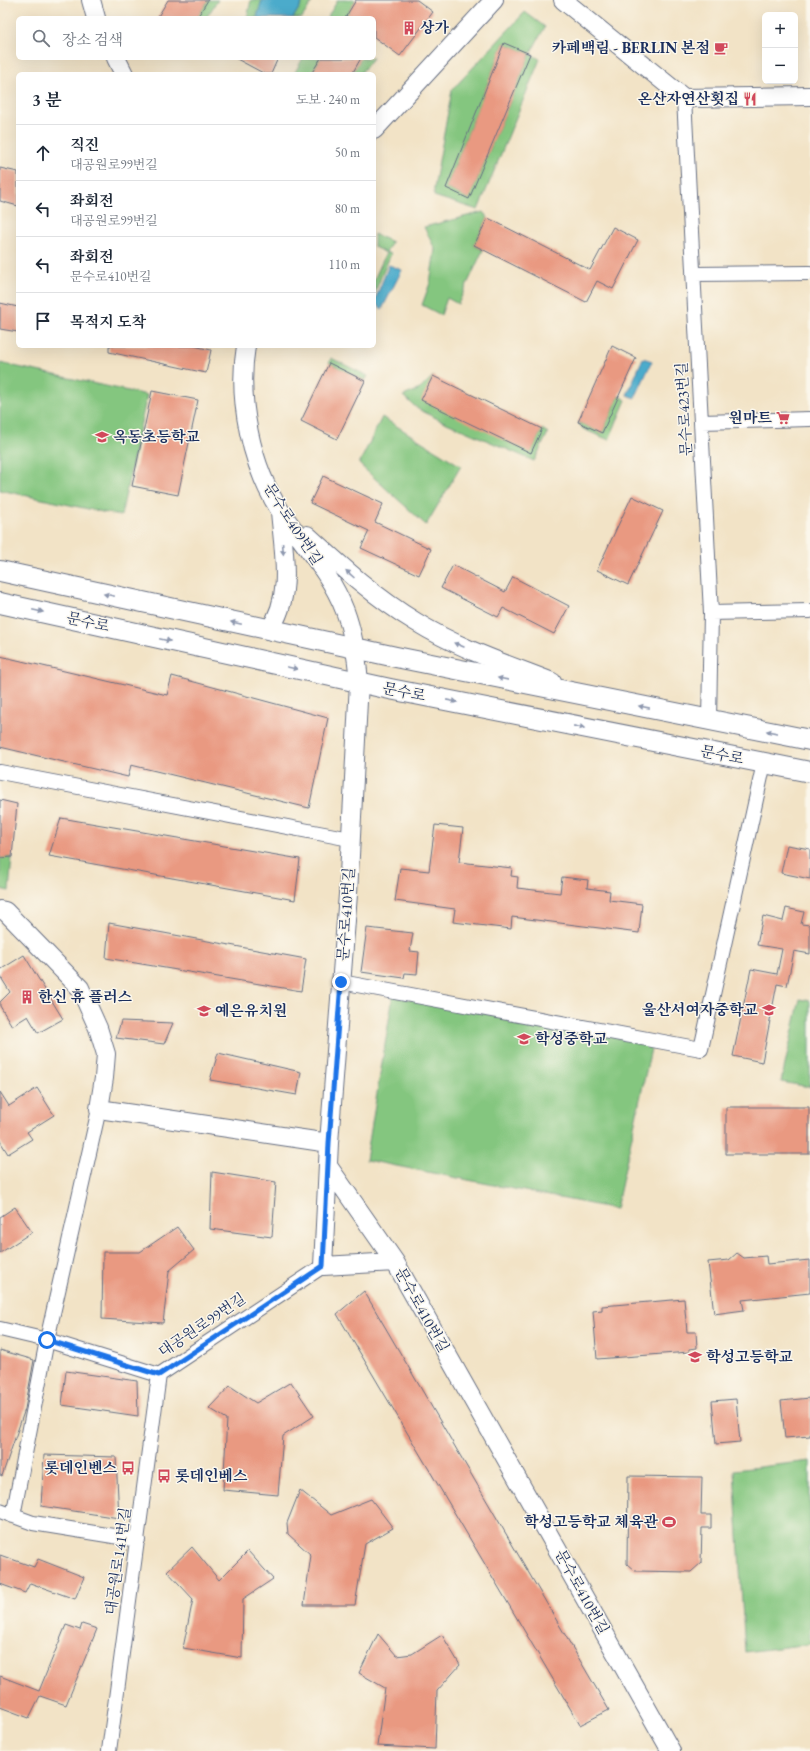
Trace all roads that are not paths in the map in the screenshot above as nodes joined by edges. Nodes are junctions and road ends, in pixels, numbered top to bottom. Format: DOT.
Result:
graph roads {
  1 [pos="91,0"];
  2 [pos="494,0"];
  3 [pos="563,0"];
  4 [pos="95,16"];
  5 [pos="117,60"];
  6 [pos="123,72"];
  7 [pos="810,96"];
  8 [pos="684,98"];
  9 [pos="376,128"];
  10 [pos="810,273"];
  11 [pos="693,274"];
  12 [pos="246,348"];
  13 [pos="810,419"];
  14 [pos="701,422"];
  15 [pos="280,510"];
  16 [pos="0,571"];
  17 [pos="0,603"];
  18 [pos="810,611"];
  19 [pos="711,613"];
  20 [pos="269,630"];
  21 [pos="356,649"];
  22 [pos="359,682"];
  23 [pos="586,695"];
  24 [pos="709,720"];
  25 [pos="810,740"];
  26 [pos="764,763"];
  27 [pos="0,772"];
  28 [pos="810,772"];
  29 [pos="350,839"];
  30 [pos="0,910"];
  31 [pos="341,982"];
  32 [pos="99,1109"];
  33 [pos="329,1143"];
  34 [pos="328,1166"];
  35 [pos="395,1262"];
  36 [pos="323,1266"];
  37 [pos="0,1329"];
  38 [pos="47,1340"];
  39 [pos="159,1375"];
  40 [pos="6,1514"];
  41 [pos="138,1540"];
  42 [pos="110,1751"];
  43 [pos="671,1751"];
  1 -- 4 [label="street"];
  2 -- 9 [label="street"];
  3 -- 8 [label="street"];
  5 -- 6 [label="street"];
  7 -- 8 [label="street"];
  8 -- 11 [label="street, 문수로423번길"];
  10 -- 11 [label="street"];
  11 -- 14 [label="street, 문수로423번길"];
  12 -- 15 [label="street, 문수로409번길"];
  13 -- 14 [label="street"];
  14 -- 19 [label="street, 문수로423번길"];
  15 -- 20 [label="street, one-way"];
  15 -- 21 [label="street, 문수로409번길"];
  23 -- 15 [label="street, one-way"];
  20 -- 16 [label="main road, 문수로, one-way"];
  17 -- 22 [label="main road, 문수로, one-way"];
  18 -- 19 [label="street"];
  19 -- 24 [label="street, 문수로423번길"];
  20 -- 21 [label="main road, 문수로"];
  21 -- 22 [label="street, 문수로410번길"];
  23 -- 21 [label="main road, 문수로, one-way"];
  22 -- 26 [label="main road, 문수로, one-way"];
  22 -- 29 [label="street, 문수로410번길"];
  24 -- 23 [label="main road, 문수로, one-way"];
  25 -- 24 [label="main road, 문수로, one-way"];
  26 -- 28 [label="main road, 문수로"];
  26 -- 31 [label="street"];
  27 -- 29 [label="street"];
  29 -- 31 [label="street, 문수로410번길"];
  30 -- 32 [label="street"];
  31 -- 33 [label="street, 문수로410번길"];
  32 -- 33 [label="street"];
  32 -- 38 [label="street"];
  33 -- 34 [label="street, 문수로410번길"];
  34 -- 35 [label="street"];
  34 -- 36 [label="street, 문수로410번길"];
  35 -- 36 [label="street, 문수로410번길"];
  35 -- 43 [label="street, 문수로410번길"];
  36 -- 39 [label="street, 대공원로99번길"];
  37 -- 38 [label="street, 대공원로99번길"];
  38 -- 39 [label="street, 대공원로99번길"];
  38 -- 40 [label="street"];
  39 -- 41 [label="street, 대공원로141번길"];
  40 -- 41 [label="street"];
  41 -- 42 [label="street, 대공원로141번길"];
}
